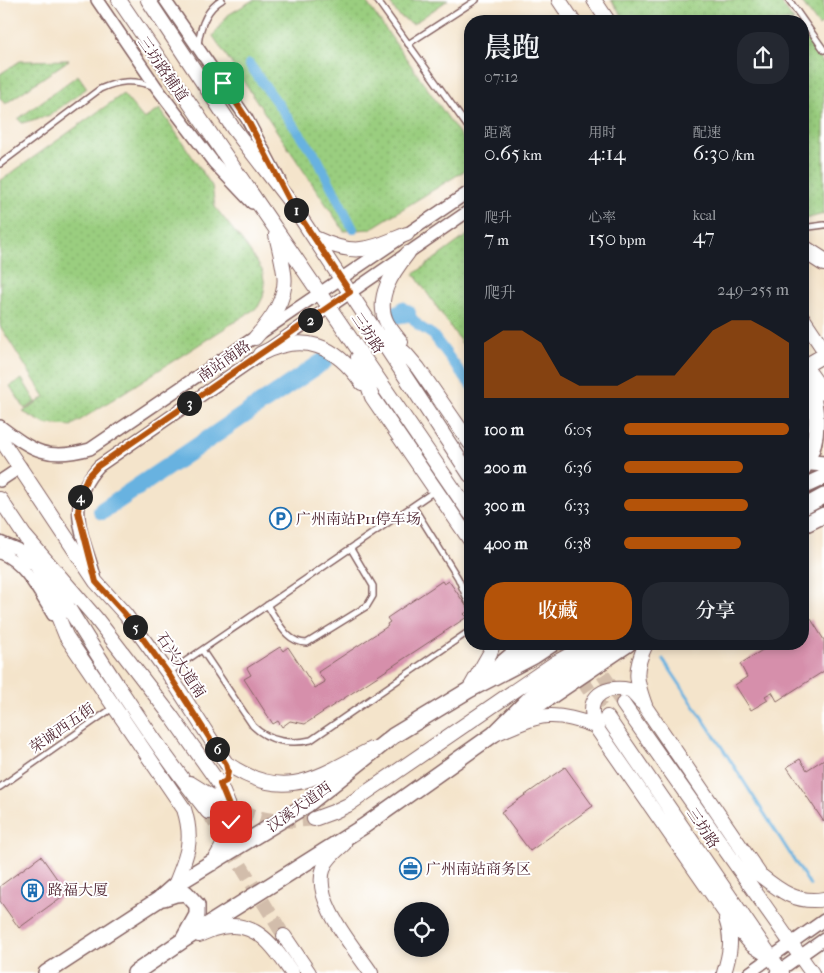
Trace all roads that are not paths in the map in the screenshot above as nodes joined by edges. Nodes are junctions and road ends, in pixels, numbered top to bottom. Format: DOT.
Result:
graph roads {
  1 [pos="98,0"];
  2 [pos="119,0"];
  3 [pos="148,0"];
  4 [pos="165,0"];
  5 [pos="222,0"];
  6 [pos="377,0"];
  7 [pos="476,0"];
  8 [pos="559,0"];
  9 [pos="594,0"];
  10 [pos="789,0"];
  11 [pos="570,15"];
  12 [pos="604,15"];
  13 [pos="800,15"];
  14 [pos="809,29"];
  15 [pos="408,44"];
  16 [pos="198,48"];
  17 [pos="824,50"];
  18 [pos="157,88"];
  19 [pos="464,122"];
  20 [pos="0,164"];
  21 [pos="464,195"];
  22 [pos="291,203"];
  23 [pos="464,214"];
  24 [pos="272,225"];
  25 [pos="824,225"];
  26 [pos="809,227"];
  27 [pos="407,234"];
  28 [pos="313,237"];
  29 [pos="408,252"];
  30 [pos="809,252"];
  31 [pos="824,262"];
  32 [pos="342,278"];
  33 [pos="350,292"];
  34 [pos="320,293"];
  35 [pos="330,307"];
  36 [pos="372,324"];
  37 [pos="809,328"];
  38 [pos="351,337"];
  39 [pos="255,338"];
  40 [pos="824,350"];
  41 [pos="260,354"];
  42 [pos="824,355"];
  43 [pos="809,362"];
  44 [pos="418,368"];
  45 [pos="809,371"];
  46 [pos="809,379"];
  47 [pos="824,393"];
  48 [pos="372,397"];
  49 [pos="0,426"];
  50 [pos="464,433"];
  51 [pos="0,438"];
  52 [pos="813,464"];
  53 [pos="464,466"];
  54 [pos="21,467"];
  55 [pos="824,477"];
  56 [pos="0,481"];
  57 [pos="809,484"];
  58 [pos="436,490"];
  59 [pos="824,496"];
  60 [pos="0,499"];
  61 [pos="464,504"];
  62 [pos="809,504"];
  63 [pos="413,506"];
  64 [pos="824,515"];
  65 [pos="824,519"];
  66 [pos="809,523"];
  67 [pos="809,524"];
  68 [pos="464,531"];
  69 [pos="25,536"];
  70 [pos="0,542"];
  71 [pos="350,549"];
  72 [pos="0,553"];
  73 [pos="37,568"];
  74 [pos="96,582"];
  75 [pos="464,592"];
  76 [pos="61,596"];
  77 [pos="267,605"];
  78 [pos="464,635"];
  79 [pos="66,636"];
  80 [pos="202,650"];
  81 [pos="491,650"];
  82 [pos="519,650"];
  83 [pos="543,650"];
  84 [pos="579,650"];
  85 [pos="594,650"];
  86 [pos="619,650"];
  87 [pos="644,650"];
  88 [pos="168,673"];
  89 [pos="469,690"];
  90 [pos="623,704"];
  91 [pos="114,707"];
  92 [pos="646,708"];
  93 [pos="607,717"];
  94 [pos="598,729"];
  95 [pos="494,734"];
  96 [pos="393,736"];
  97 [pos="226,764"];
  98 [pos="181,777"];
  99 [pos="220,784"];
  100 [pos="0,787"];
  101 [pos="214,798"];
  102 [pos="208,812"];
  103 [pos="314,818"];
  104 [pos="364,826"];
  105 [pos="212,864"];
  106 [pos="175,885"];
  107 [pos="824,899"];
  108 [pos="158,900"];
  109 [pos="722,908"];
  110 [pos="824,920"];
  111 [pos="284,936"];
  112 [pos="824,939"];
  113 [pos="182,941"];
  114 [pos="791,943"];
  115 [pos="800,956"];
  116 [pos="772,958"];
  117 [pos="779,972"];
  118 [pos="46,973"];
  119 [pos="135,973"];
  120 [pos="292,973"];
  121 [pos="308,973"];
  122 [pos="371,973"];
  123 [pos="724,973"];
  124 [pos="749,973"];
  125 [pos="812,973"];
  1 -- 18 [label="street, 三坊路辅道"];
  2 -- 24 [label="main road, 三坊路"];
  3 -- 22 [label="main road, 三坊路"];
  4 -- 16 [label="street"];
  5 -- 16 [label="lane"];
  6 -- 15 [label="lane"];
  7 -- 15 [label="lane"];
  8 -- 11 [label="main road"];
  9 -- 12 [label="main road"];
  10 -- 13 [label="lane"];
  14 -- 17 [label="lane"];
  15 -- 19 [label="lane"];
  16 -- 22 [label="street"];
  18 -- 20 [label="lane"];
  18 -- 24 [label="street, 三坊路辅道"];
  21 -- 27 [label="street, 南站南路"];
  22 -- 28 [label="main road, 三坊路"];
  23 -- 29 [label="street, 南站南路"];
  24 -- 34 [label="main road, 三坊路"];
  24 -- 39 [label="main road"];
  25 -- 26 [label="lane"];
  27 -- 28 [label="main road"];
  27 -- 32 [label="street, 南站南路"];
  28 -- 32 [label="main road, 三坊路"];
  29 -- 33 [label="street, 南站南路"];
  29 -- 44 [label="main road"];
  30 -- 31 [label="highway"];
  32 -- 33 [label="main road, 三坊路"];
  32 -- 34 [label="street, 南站南路"];
  33 -- 35 [label="street, 南站南路"];
  33 -- 36 [label="main road, 三坊路"];
  34 -- 35 [label="main road, 三坊路"];
  34 -- 39 [label="street, 南站南路"];
  35 -- 38 [label="main road, 三坊路"];
  35 -- 41 [label="street, 南站南路"];
  36 -- 44 [label="main road"];
  36 -- 53 [label="main road, 三坊路"];
  37 -- 40 [label="main road"];
  38 -- 48 [label="main road"];
  38 -- 61 [label="main road, 三坊路"];
  39 -- 49 [label="street, 南站南路"];
  41 -- 48 [label="main road"];
  41 -- 74 [label="street, 南站南路"];
  42 -- 43 [label="main road"];
  44 -- 50 [label="main road"];
  45 -- 47 [label="main road"];
  46 -- 52 [label="main road"];
  48 -- 58 [label="main road"];
  51 -- 54 [label="main road, 石兴大道南"];
  54 -- 56 [label="street"];
  54 -- 74 [label="main road, 石兴大道南"];
  55 -- 57 [label="main road"];
  58 -- 63 [label="lane"];
  58 -- 68 [label="main road"];
  59 -- 62 [label="main road"];
  60 -- 69 [label="main road"];
  63 -- 71 [label="lane"];
  63 -- 75 [label="lane"];
  64 -- 66 [label="main road"];
  65 -- 67 [label="main road"];
  69 -- 73 [label="main road"];
  69 -- 76 [label="main road"];
  69 -- 99 [label="main road"];
  70 -- 73 [label="street"];
  71 -- 77 [label="lane"];
  71 -- 77 [label="lane"];
  72 -- 79 [label="street"];
  73 -- 76 [label="street"];
  73 -- 79 [label="main road"];
  74 -- 88 [label="main road, 石兴大道南"];
  76 -- 98 [label="main road"];
  77 -- 80 [label="lane"];
  78 -- 80 [label="lane"];
  79 -- 91 [label="main road"];
  80 -- 88 [label="lane"];
  81 -- 89 [label="main road"];
  82 -- 89 [label="main road"];
  83 -- 89 [label="main road, 汉溪大道西"];
  84 -- 103 [label="main road"];
  85 -- 95 [label="main road"];
  86 -- 95 [label="main road"];
  87 -- 92 [label="main road"];
  88 -- 97 [label="main road, 石兴大道南"];
  89 -- 96 [label="main road, 汉溪大道西"];
  90 -- 114 [label="main road, 三坊路"];
  91 -- 100 [label="lane, 荣诚西五街"];
  91 -- 106 [label="main road"];
  92 -- 94 [label="main road"];
  92 -- 107 [label="main road"];
  93 -- 116 [label="main road, 三坊路"];
  94 -- 95 [label="main road"];
  94 -- 109 [label="main road"];
  95 -- 104 [label="main road"];
  96 -- 97 [label="main road, 石兴大道南"];
  96 -- 105 [label="main road, 汉溪大道西"];
  97 -- 99 [label="main road"];
  98 -- 101 [label="main road"];
  98 -- 102 [label="main road"];
  99 -- 105 [label="main road"];
  104 -- 113 [label="main road"];
  104 -- 122 [label="main road"];
  105 -- 106 [label="main road, 汉溪大道西"];
  106 -- 108 [label="main road, 汉溪大道西"];
  108 -- 113 [label="main road"];
  108 -- 118 [label="main road, 汉溪大道西"];
  109 -- 116 [label="main road"];
  109 -- 123 [label="main road"];
  110 -- 114 [label="street"];
  111 -- 121 [label="main road"];
  112 -- 115 [label="street"];
  113 -- 119 [label="main road"];
  113 -- 120 [label="main road"];
  114 -- 115 [label="main road, 三坊路"];
  114 -- 116 [label="street"];
  115 -- 117 [label="street"];
  115 -- 125 [label="main road"];
  116 -- 117 [label="main road, 三坊路"];
  116 -- 124 [label="street"];
}
